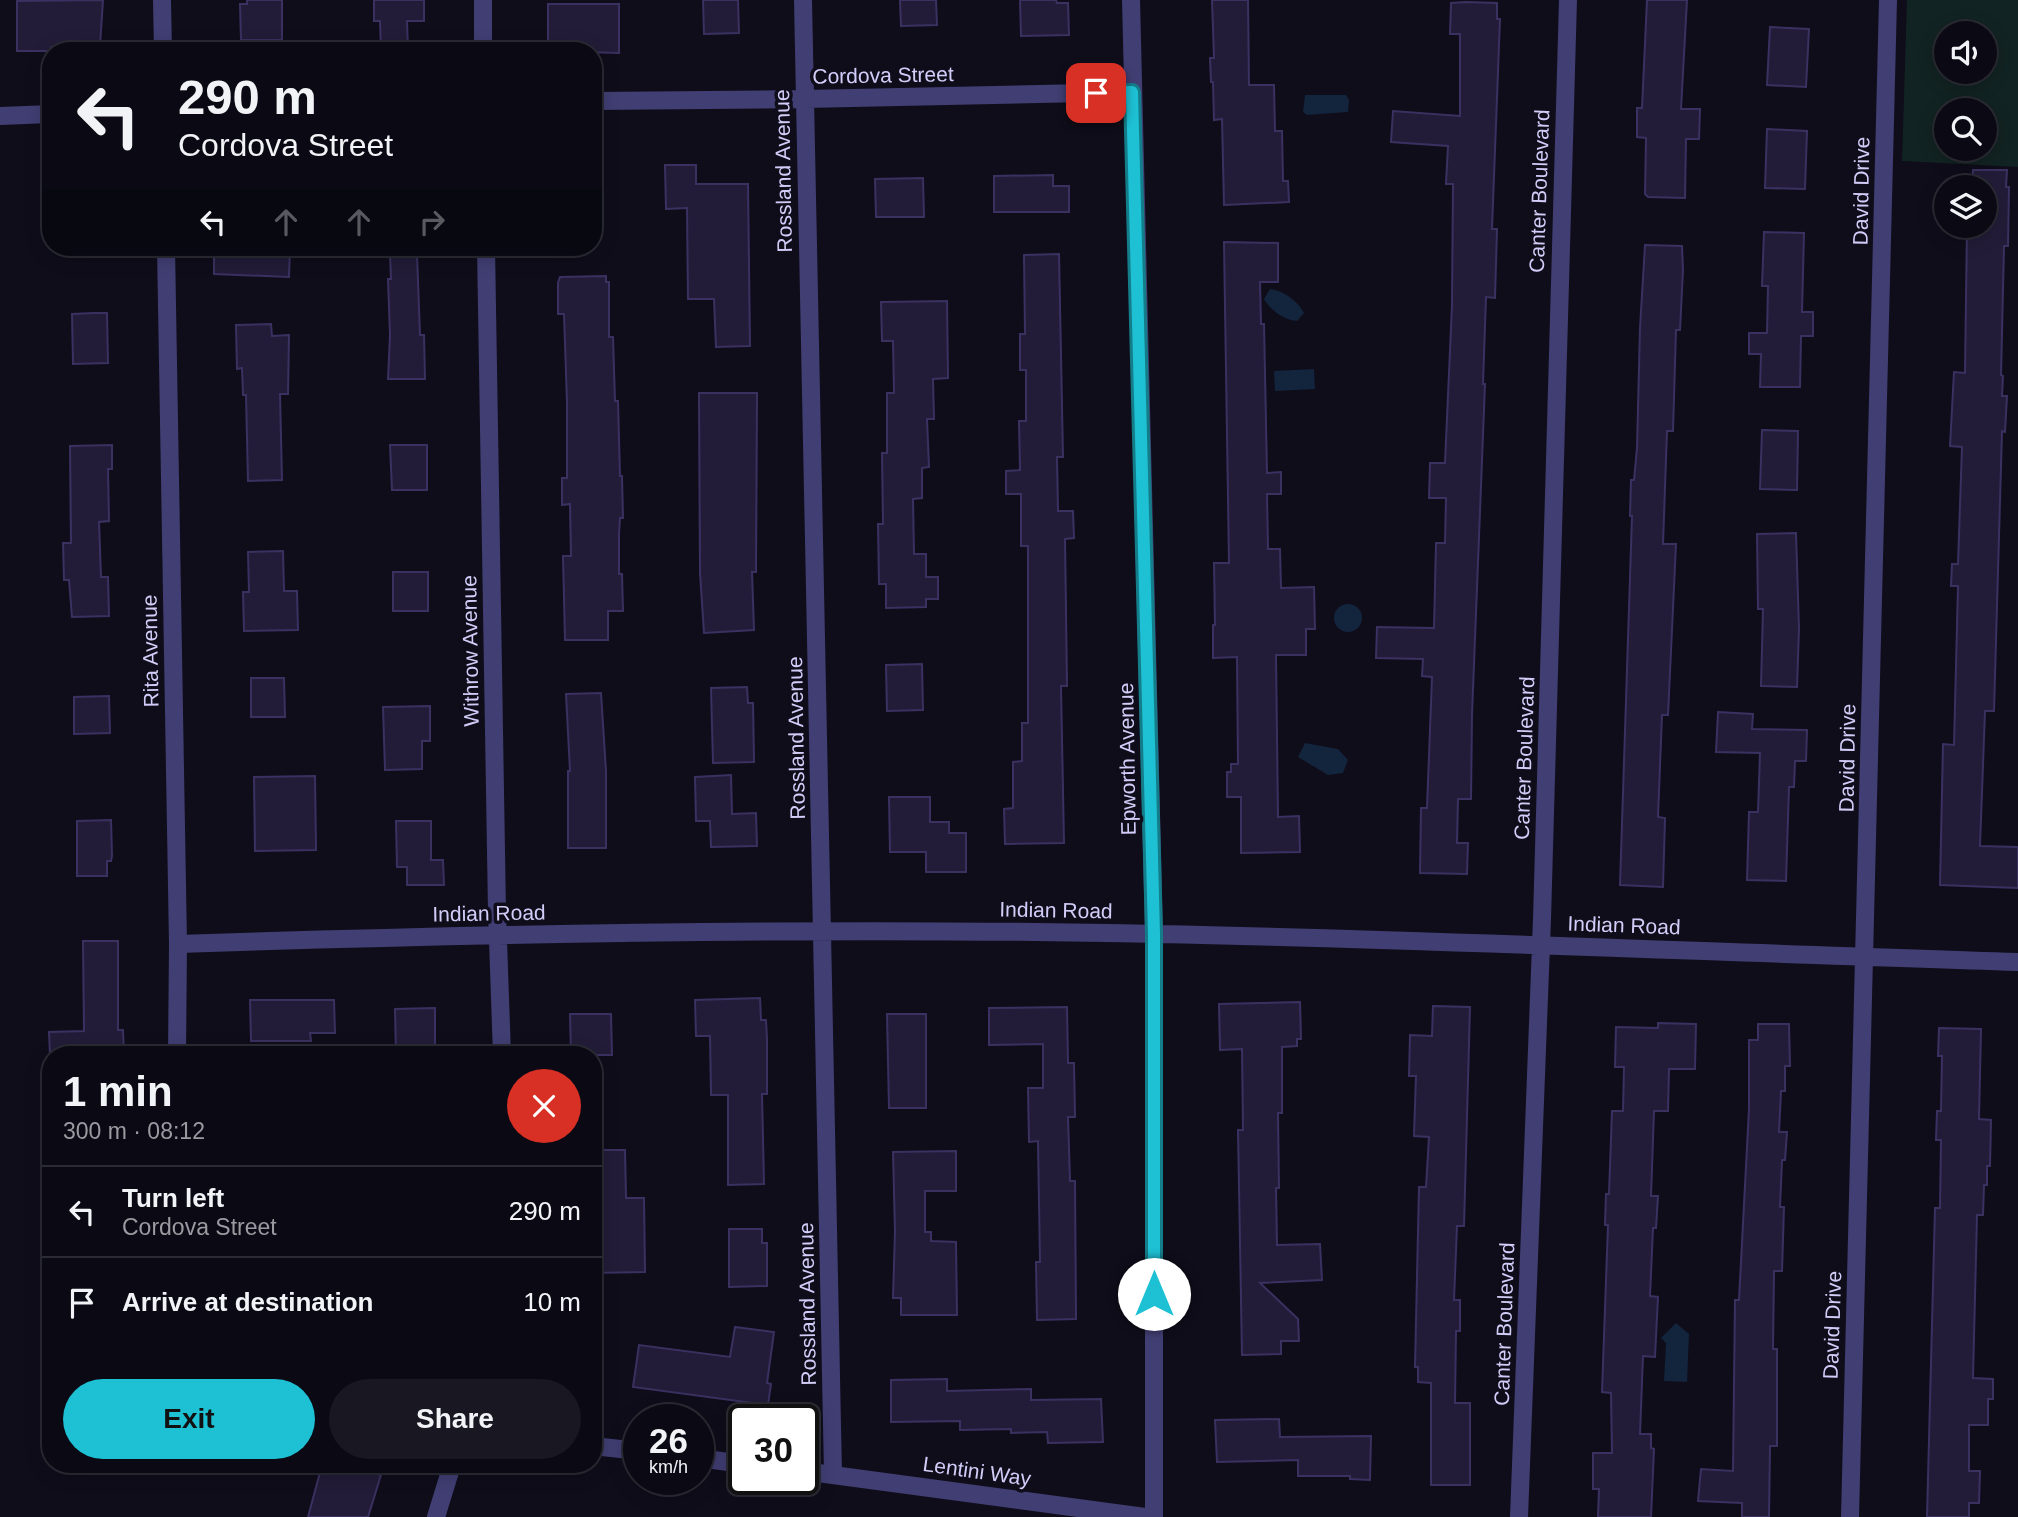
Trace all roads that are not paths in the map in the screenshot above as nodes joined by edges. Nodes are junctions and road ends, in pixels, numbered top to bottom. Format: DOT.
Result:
graph roads {
  1 [pos="162,0"];
  2 [pos="483,0"];
  3 [pos="803,0"];
  4 [pos="1131,0"];
  5 [pos="1568,0"];
  6 [pos="1888,0"];
  7 [pos="163,42"];
  8 [pos="483,42"];
  9 [pos="1132,92"];
  10 [pos="805,99"];
  11 [pos="602,101"];
  12 [pos="42,114"];
  13 [pos="0,116"];
  14 [pos="166,256"];
  15 [pos="486,256"];
  16 [pos="823,931"];
  17 [pos="1154,934"];
  18 [pos="498,936"];
  19 [pos="178,944"];
  20 [pos="1541,944"];
  21 [pos="1864,957"];
  22 [pos="2018,962"];
  23 [pos="177,1046"];
  24 [pos="502,1046"];
  25 [pos="602,1447"];
  26 [pos="623,1449"];
  27 [pos="450,1473"];
  28 [pos="819,1473"];
  29 [pos="833,1474"];
  30 [pos="436,1517"];
  31 [pos="1145,1517"];
  32 [pos="1154,1517"];
  33 [pos="1519,1517"];
  34 [pos="1850,1517"];
  1 -- 7 [label="street"];
  2 -- 8 [label="street"];
  3 -- 10 [label="street, Rossland Avenue"];
  4 -- 9 [label="street, Epworth Avenue"];
  5 -- 20 [label="street, Canter Boulevard"];
  6 -- 21 [label="street, David Drive"];
  9 -- 10 [label="street, Cordova Street"];
  9 -- 17 [label="street, Epworth Avenue"];
  10 -- 11 [label="street, Cordova Street"];
  10 -- 16 [label="street, Rossland Avenue"];
  12 -- 13 [label="street"];
  14 -- 19 [label="street, Rita Avenue"];
  15 -- 18 [label="street, Withrow Avenue"];
  16 -- 17 [label="street, Indian Road"];
  16 -- 18 [label="street, Indian Road"];
  16 -- 29 [label="street, Rossland Avenue"];
  17 -- 20 [label="street, Indian Road"];
  17 -- 32 [label="street, Epworth Avenue"];
  18 -- 19 [label="street, Indian Road"];
  18 -- 24 [label="street, Withrow Avenue"];
  19 -- 23 [label="street, Rita Avenue"];
  20 -- 21 [label="street, Indian Road"];
  20 -- 33 [label="street, Canter Boulevard"];
  21 -- 22 [label="street, Indian Road"];
  21 -- 34 [label="street, David Drive"];
  25 -- 26 [label="street"];
  27 -- 30 [label="street"];
  28 -- 29 [label="street, Lentini Way"];
  29 -- 31 [label="street, Lentini Way"];
}
